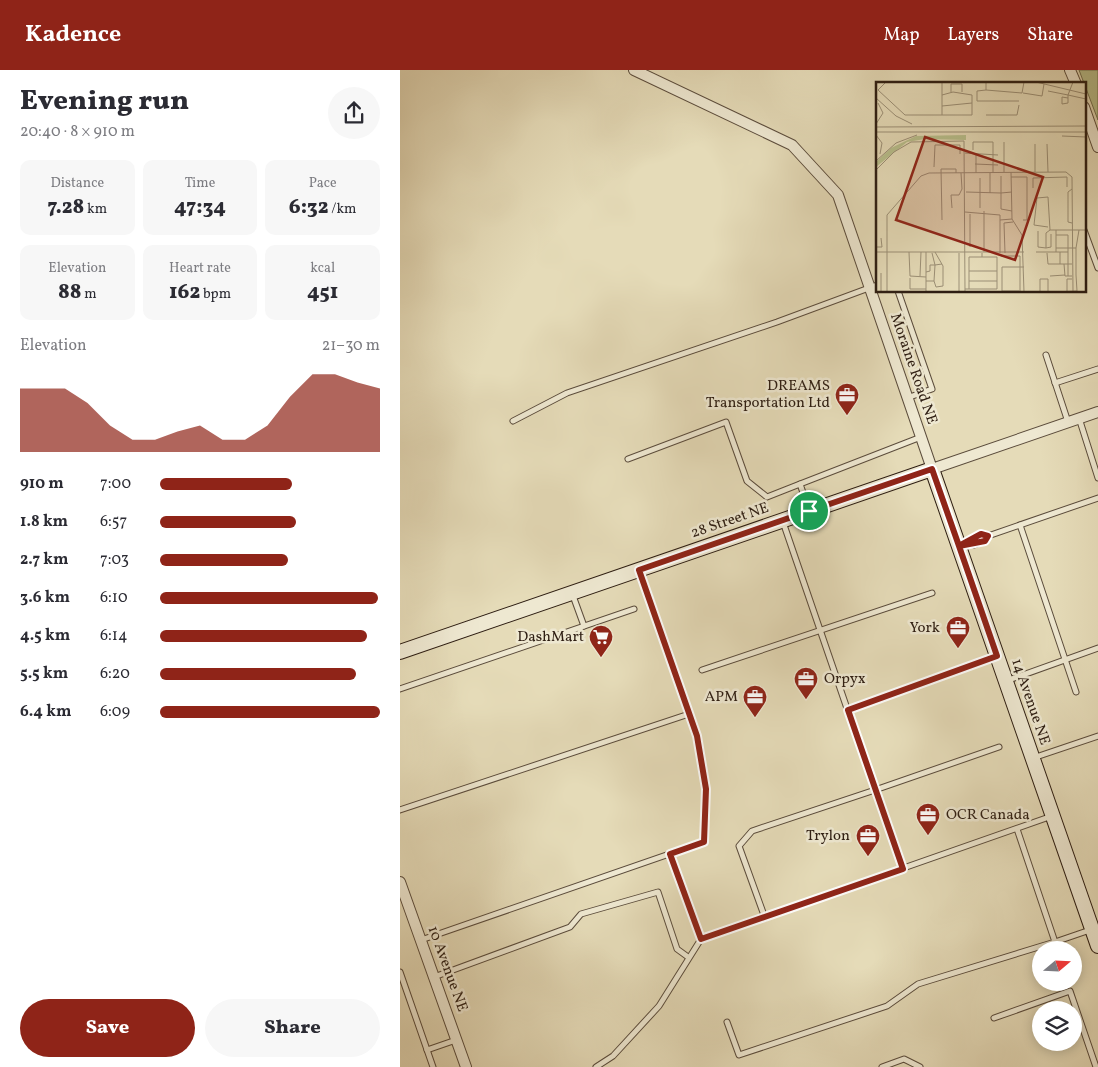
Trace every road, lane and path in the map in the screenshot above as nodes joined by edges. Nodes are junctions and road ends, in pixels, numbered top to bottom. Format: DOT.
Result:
graph roads {
  1 [pos="634,70"];
  2 [pos="1070,70"];
  3 [pos="1075,82"];
  4 [pos="1086,113"];
  5 [pos="1098,147"];
  6 [pos="1086,235"];
  7 [pos="1098,268"];
  8 [pos="873,286"];
  9 [pos="898,292"];
  10 [pos="1046,355"];
  11 [pos="1098,369"];
  12 [pos="1055,383"];
  13 [pos="907,398"];
  14 [pos="1098,412"];
  15 [pos="1079,418"];
  16 [pos="513,421"];
  17 [pos="1068,422"];
  18 [pos="921,437"];
  19 [pos="628,459"];
  20 [pos="932,469"];
  21 [pos="1098,478"];
  22 [pos="800,484"];
  23 [pos="1098,498"];
  24 [pos="809,511"];
  25 [pos="782,520"];
  26 [pos="1020,525"];
  27 [pos="963,545"];
  28 [pos="639,570"];
  29 [pos="932,592"];
  30 [pos="572,593"];
  31 [pos="634,609"];
  32 [pos="584,626"];
  33 [pos="820,631"];
  34 [pos="1098,648"];
  35 [pos="400,652"];
  36 [pos="997,656"];
  37 [pos="1066,660"];
  38 [pos="702,670"];
  39 [pos="1006,681"];
  40 [pos="401,687"];
  41 [pos="1076,692"];
  42 [pos="848,710"];
  43 [pos="689,714"];
  44 [pos="1098,736"];
  45 [pos="999,747"];
  46 [pos="1033,758"];
  47 [pos="875,790"];
  48 [pos="400,810"];
  49 [pos="1053,816"];
  50 [pos="1017,829"];
  51 [pos="670,854"];
  52 [pos="903,869"];
  53 [pos="400,882"];
  54 [pos="765,918"];
  55 [pos="1092,929"];
  56 [pos="701,939"];
  57 [pos="421,940"];
  58 [pos="1055,941"];
  59 [pos="1058,941"];
  60 [pos="1098,946"];
  61 [pos="1032,949"];
  62 [pos="688,957"];
  63 [pos="400,972"];
  64 [pos="434,976"];
  65 [pos="994,1018"];
  66 [pos="727,1022"];
  67 [pos="456,1040"];
  68 [pos="427,1050"];
  69 [pos="433,1067"];
  70 [pos="466,1067"];
  71 [pos="596,1067"];
  72 [pos="882,1067"];
  73 [pos="920,1067"];
  74 [pos="1096,1067"];
  1 -- 8 [label="street, Moraine Road NE"];
  2 -- 3 [label="street"];
  4 -- 5 [label="street"];
  6 -- 7 [label="lane"];
  8 -- 13 [label="street, Moraine Road NE"];
  8 -- 16 [label="lane"];
  9 -- 13 [label="lane"];
  10 -- 12 [label="lane"];
  11 -- 12 [label="lane"];
  12 -- 17 [label="lane"];
  13 -- 18 [label="street, Moraine Road NE"];
  14 -- 15 [label="street, 28 Street NE"];
  15 -- 17 [label="street, 28 Street NE"];
  15 -- 21 [label="lane"];
  17 -- 20 [label="street, 28 Street NE"];
  18 -- 20 [label="street, Moraine Road NE"];
  18 -- 22 [label="lane"];
  19 -- 22 [label="lane"];
  20 -- 24 [label="street, 28 Street NE"];
  20 -- 27 [label="street, 14 Avenue NE"];
  22 -- 24 [label="lane"];
  23 -- 26 [label="lane"];
  24 -- 25 [label="street, 28 Street NE"];
  25 -- 28 [label="street, 28 Street NE"];
  25 -- 33 [label="lane"];
  26 -- 27 [label="lane"];
  26 -- 37 [label="lane"];
  27 -- 36 [label="street, 14 Avenue NE"];
  28 -- 30 [label="street, 28 Street NE"];
  28 -- 43 [label="lane"];
  29 -- 33 [label="lane"];
  30 -- 32 [label="lane"];
  30 -- 35 [label="street, 28 Street NE"];
  31 -- 32 [label="lane"];
  32 -- 40 [label="lane"];
  33 -- 38 [label="lane"];
  33 -- 42 [label="lane"];
  34 -- 37 [label="lane"];
  36 -- 39 [label="street, 14 Avenue NE"];
  36 -- 42 [label="lane"];
  37 -- 39 [label="lane"];
  37 -- 41 [label="lane"];
  39 -- 46 [label="street, 14 Avenue NE"];
  42 -- 47 [label="lane"];
  43 -- 48 [label="lane"];
  43 -- 51 [label="lane"];
  44 -- 46 [label="lane"];
  45 -- 47 [label="lane"];
  46 -- 49 [label="street, 14 Avenue NE"];
  47 -- 52 [label="lane"];
  47 -- 54 [label="lane"];
  49 -- 50 [label="lane"];
  49 -- 55 [label="street, 14 Avenue NE"];
  50 -- 52 [label="lane"];
  50 -- 58 [label="lane"];
  51 -- 56 [label="lane"];
  51 -- 57 [label="lane"];
  52 -- 54 [label="lane"];
  53 -- 57 [label="street, 10 Avenue NE"];
  54 -- 56 [label="lane"];
  55 -- 59 [label="lane"];
  55 -- 60 [label="street, 14 Avenue NE"];
  56 -- 62 [label="lane"];
  57 -- 64 [label="street, 10 Avenue NE"];
  61 -- 66 [label="lane"];
  62 -- 64 [label="lane"];
  62 -- 71 [label="lane"];
  63 -- 68 [label="lane"];
  64 -- 67 [label="street, 10 Avenue NE"];
  65 -- 74 [label="lane"];
  67 -- 68 [label="lane"];
  67 -- 70 [label="street, 10 Avenue NE"];
  68 -- 69 [label="lane"];
  72 -- 73 [label="lane"];
}
